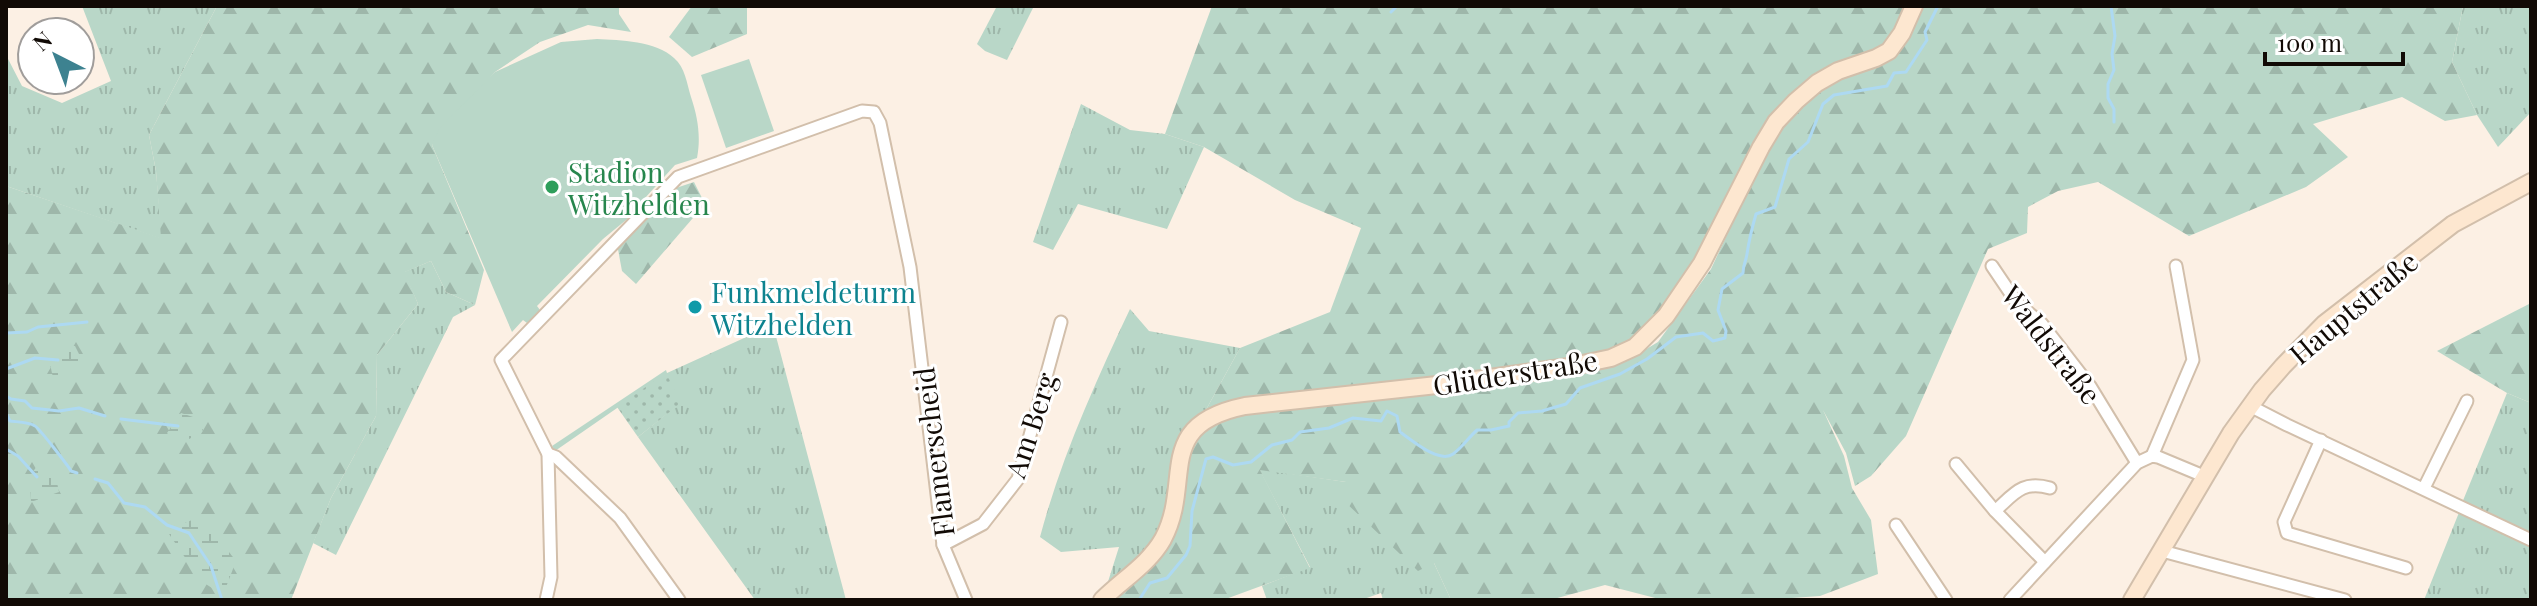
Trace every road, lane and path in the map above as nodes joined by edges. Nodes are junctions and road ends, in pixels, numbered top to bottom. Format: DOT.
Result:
graph roads {
  1 [pos="1914,6"];
  2 [pos="2531,182"];
  3 [pos="1992,266"];
  4 [pos="2176,266"];
  5 [pos="1061,322"];
  6 [pos="2467,401"];
  7 [pos="2250,406"];
  8 [pos="2321,440"];
  9 [pos="548,454"];
  10 [pos="2152,456"];
  11 [pos="2137,463"];
  12 [pos="1956,464"];
  13 [pos="2206,477"];
  14 [pos="2050,488"];
  15 [pos="2424,488"];
  16 [pos="1995,511"];
  17 [pos="1896,525"];
  18 [pos="2531,540"];
  19 [pos="943,545"];
  20 [pos="2162,551"];
  21 [pos="2045,562"];
  22 [pos="2406,568"];
  23 [pos="546,600"];
  24 [pos="679,600"];
  25 [pos="966,600"];
  26 [pos="1102,600"];
  27 [pos="1946,600"];
  28 [pos="2010,600"];
  29 [pos="2132,600"];
  30 [pos="2345,600"];
  1 -- 26 [label="main road, Glüderstraße"];
  2 -- 7 [label="main road, Hauptstraße"];
  3 -- 11 [label="street, Waldstraße"];
  4 -- 10 [label="street"];
  5 -- 19 [label="street, Am Berg"];
  6 -- 15 [label="street"];
  7 -- 8 [label="street"];
  7 -- 13 [label="main road, Hauptstraße"];
  8 -- 15 [label="street"];
  8 -- 22 [label="street"];
  9 -- 19 [label="street, Flamerscheid"];
  9 -- 23 [label="street"];
  9 -- 24 [label="street"];
  10 -- 11 [label="street"];
  10 -- 13 [label="street"];
  11 -- 21 [label="street"];
  12 -- 16 [label="street"];
  13 -- 20 [label="main road, Hauptstraße"];
  14 -- 16 [label="street"];
  15 -- 18 [label="street"];
  16 -- 21 [label="street"];
  17 -- 27 [label="street"];
  19 -- 25 [label="street, Flamerscheid"];
  20 -- 29 [label="main road, Hauptstraße"];
  20 -- 30 [label="street"];
  21 -- 28 [label="street"];
}
